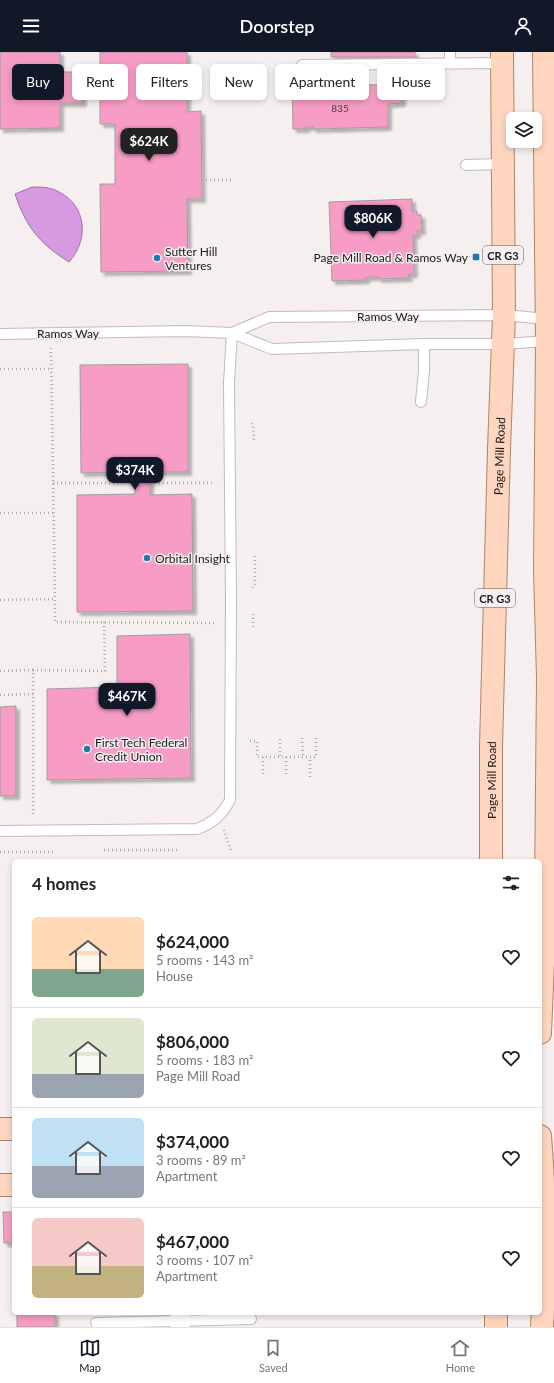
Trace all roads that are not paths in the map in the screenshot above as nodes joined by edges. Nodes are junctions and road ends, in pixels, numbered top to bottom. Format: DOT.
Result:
graph roads {
  1 [pos="450,52"];
  2 [pos="544,52"];
  3 [pos="502,57"];
  4 [pos="450,63"];
  5 [pos="369,64"];
  6 [pos="503,164"];
  7 [pos="466,165"];
  8 [pos="504,315"];
  9 [pos="547,319"];
  10 [pos="0,334"];
  11 [pos="232,334"];
  12 [pos="547,341"];
  13 [pos="424,344"];
  14 [pos="504,344"];
  15 [pos="421,402"];
  16 [pos="551,678"];
  17 [pos="0,831"];
  18 [pos="491,859"];
  19 [pos="542,987"];
  20 [pos="554,1126"];
  21 [pos="542,1127"];
  22 [pos="0,1129"];
  23 [pos="12,1129"];
  24 [pos="542,1152"];
  25 [pos="546,1183"];
  26 [pos="0,1185"];
  27 [pos="12,1185"];
  28 [pos="496,1315"];
  29 [pos="180,1320"];
  30 [pos="251,1320"];
  31 [pos="96,1323"];
  32 [pos="496,1327"];
  33 [pos="542,1327"];
  1 -- 4 [label="lane"];
  2 -- 9 [label="main road"];
  3 -- 4 [label="lane"];
  3 -- 6 [label="main road, Page Mill Road / CR G3"];
  4 -- 5 [label="lane"];
  6 -- 7 [label="lane"];
  6 -- 8 [label="main road, Page Mill Road / CR G3"];
  8 -- 9 [label="lane, Ramos Way"];
  8 -- 11 [label="lane, Ramos Way"];
  8 -- 14 [label="main road, Page Mill Road / CR G3"];
  9 -- 12 [label="main road"];
  10 -- 11 [label="lane, Ramos Way"];
  11 -- 13 [label="lane, Ramos Way"];
  11 -- 17 [label="lane"];
  12 -- 14 [label="lane, Ramos Way"];
  12 -- 16 [label="main road"];
  13 -- 14 [label="lane, Ramos Way"];
  13 -- 15 [label="lane"];
  14 -- 18 [label="main road, Page Mill Road / CR G3"];
  16 -- 19 [label="main road"];
  20 -- 21 [label="main road"];
  22 -- 23 [label="main road"];
  24 -- 25 [label="main road"];
  25 -- 33 [label="main road"];
  26 -- 27 [label="main road"];
  28 -- 32 [label="main road"];
  29 -- 30 [label="lane"];
  29 -- 31 [label="lane"];
}
